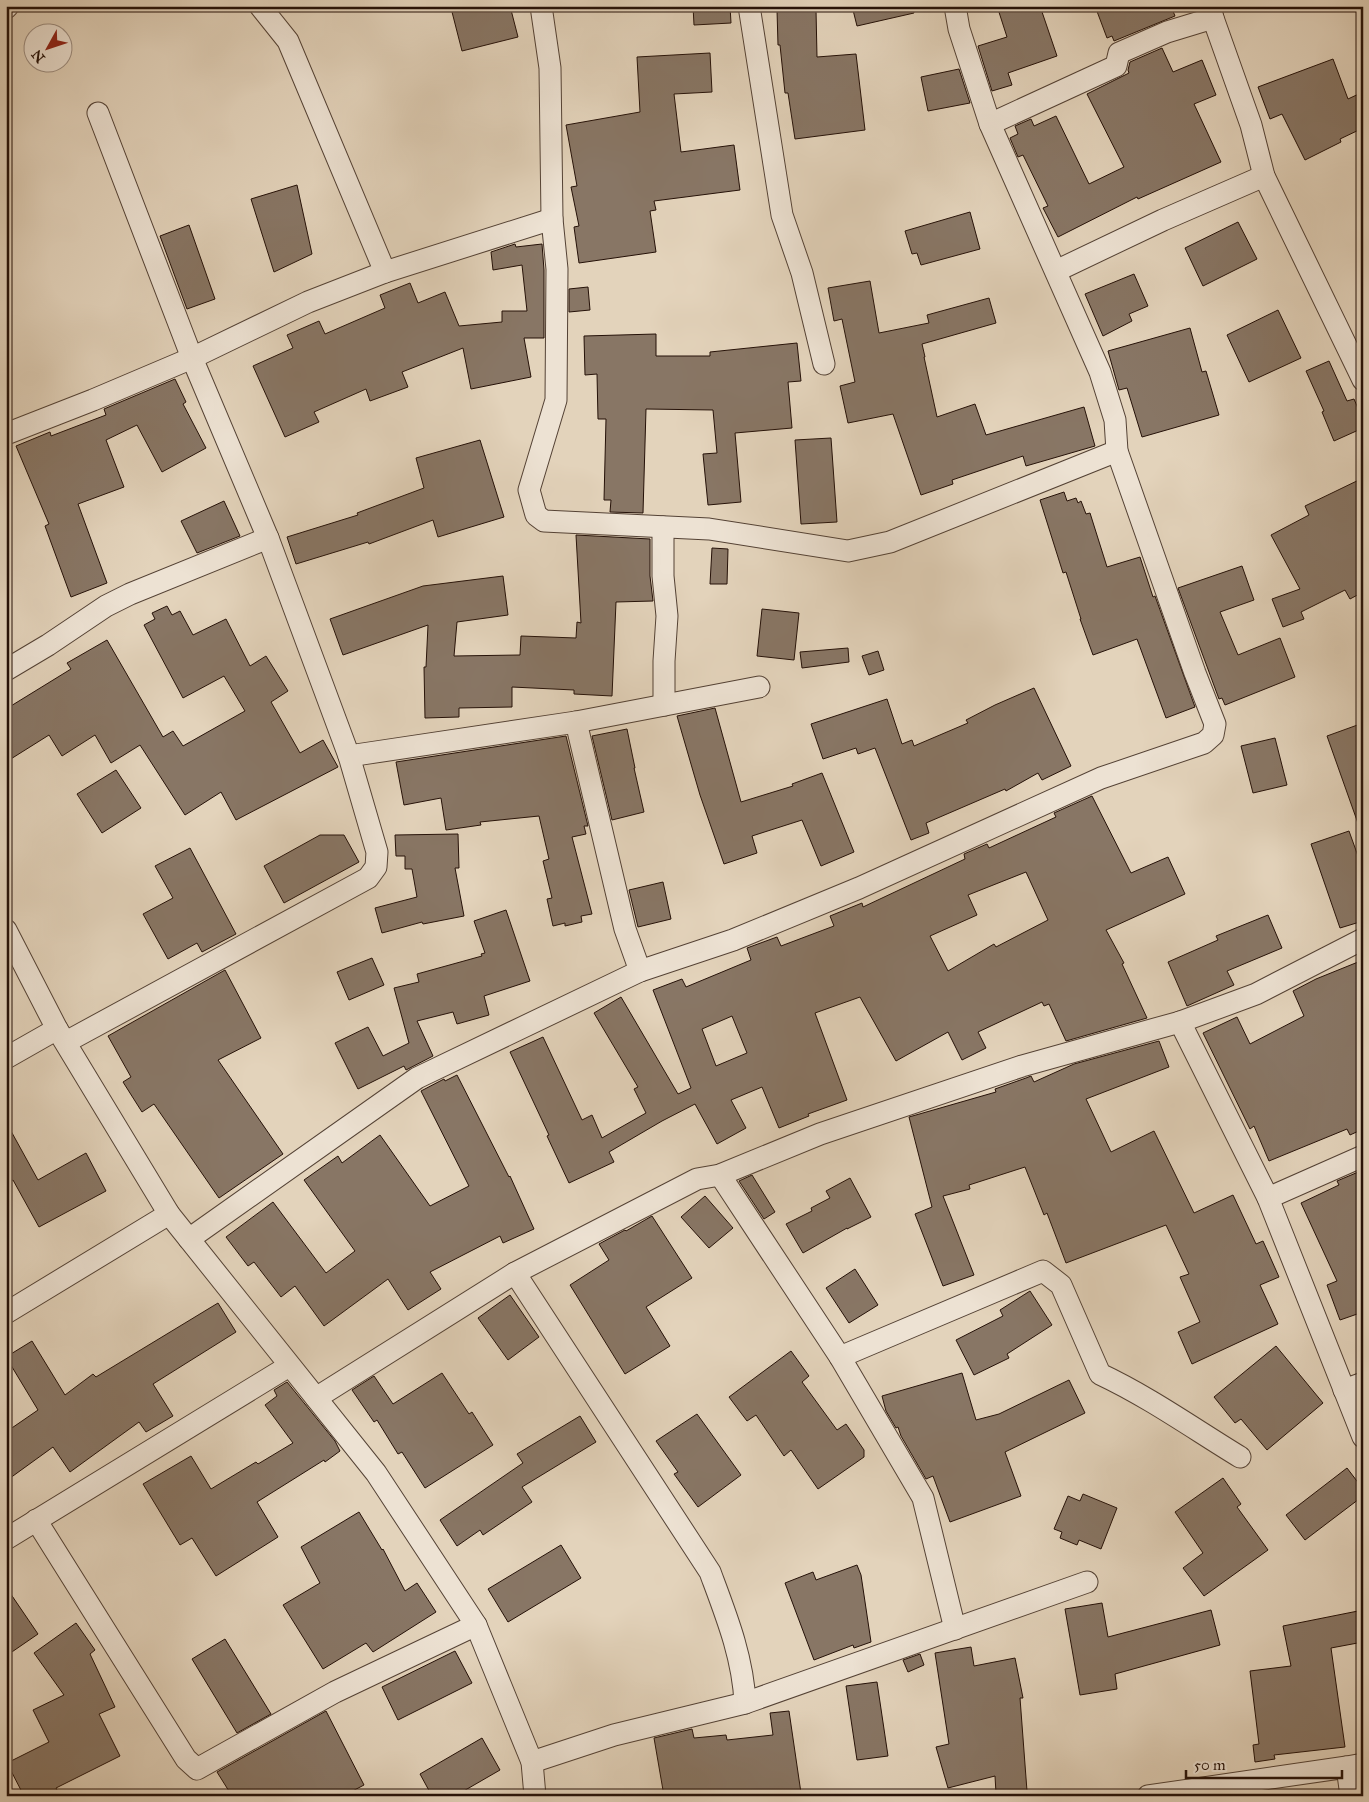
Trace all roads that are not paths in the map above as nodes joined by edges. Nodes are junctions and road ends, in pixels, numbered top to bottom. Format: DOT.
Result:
graph roads {
  1 [pos="260,6"];
  2 [pos="541,6"];
  3 [pos="749,6"];
  4 [pos="955,6"];
  5 [pos="1212,12"];
  6 [pos="98,114"];
  7 [pos="990,124"];
  8 [pos="1264,176"];
  9 [pos="552,219"];
  10 [pos="1056,271"];
  11 [pos="385,272"];
  12 [pos="192,358"];
  13 [pos="824,364"];
  14 [pos="1363,380"];
  15 [pos="6,434"];
  16 [pos="1117,451"];
  17 [pos="663,527"];
  18 [pos="268,538"];
  19 [pos="6,670"];
  20 [pos="758,687"];
  21 [pos="664,705"];
  22 [pos="576,722"];
  23 [pos="349,756"];
  24 [pos="6,930"];
  25 [pos="1363,939"];
  26 [pos="640,971"];
  27 [pos="1180,1022"];
  28 [pos="61,1035"];
  29 [pos="6,1058"];
  30 [pos="1363,1156"];
  31 [pos="720,1175"];
  32 [pos="1268,1198"];
  33 [pos="169,1214"];
  34 [pos="189,1239"];
  35 [pos="515,1273"];
  36 [pos="6,1313"];
  37 [pos="840,1357"];
  38 [pos="289,1366"];
  39 [pos="1354,1386"];
  40 [pos="316,1398"];
  41 [pos="1363,1436"];
  42 [pos="1240,1457"];
  43 [pos="36,1520"];
  44 [pos="6,1539"];
  45 [pos="1086,1582"];
  46 [pos="476,1625"];
  47 [pos="955,1630"];
  48 [pos="745,1704"];
  49 [pos="532,1762"];
  50 [pos="1355,1766"];
  51 [pos="530,1794"];
  52 [pos="1148,1796"];
  53 [pos="1351,1796"];
  1 -- 11 [label="street"];
  2 -- 9 [label="street"];
  3 -- 13 [label="street"];
  4 -- 7 [label="street"];
  5 -- 7 [label="street"];
  5 -- 8 [label="street"];
  6 -- 12 [label="street"];
  7 -- 10 [label="street"];
  8 -- 10 [label="street"];
  8 -- 14 [label="street"];
  9 -- 11 [label="street"];
  9 -- 17 [label="street"];
  10 -- 16 [label="street"];
  11 -- 12 [label="street"];
  12 -- 15 [label="street"];
  12 -- 18 [label="street"];
  16 -- 17 [label="street"];
  16 -- 26 [label="street"];
  17 -- 21 [label="street"];
  18 -- 19 [label="street"];
  18 -- 23 [label="street"];
  20 -- 21 [label="street"];
  21 -- 22 [label="street"];
  22 -- 23 [label="street"];
  22 -- 26 [label="street"];
  23 -- 28 [label="street"];
  24 -- 28 [label="street"];
  25 -- 27 [label="street"];
  26 -- 34 [label="street"];
  27 -- 31 [label="street"];
  27 -- 32 [label="street"];
  28 -- 29 [label="street"];
  28 -- 33 [label="street"];
  30 -- 32 [label="street"];
  31 -- 35 [label="street"];
  31 -- 37 [label="street"];
  32 -- 39 [label="street"];
  33 -- 34 [label="street"];
  33 -- 36 [label="street"];
  34 -- 38 [label="street"];
  35 -- 40 [label="street"];
  35 -- 48 [label="street"];
  37 -- 42 [label="street"];
  37 -- 47 [label="street"];
  38 -- 40 [label="street"];
  38 -- 43 [label="street"];
  39 -- 41 [label="street"];
  40 -- 46 [label="street"];
  43 -- 44 [label="street"];
  43 -- 46 [label="street"];
  45 -- 47 [label="street"];
  46 -- 49 [label="street"];
  47 -- 48 [label="street"];
  48 -- 49 [label="street"];
  49 -- 51 [label="street"];
  50 -- 52 [label="street"];
  50 -- 53 [label="street"];
}
